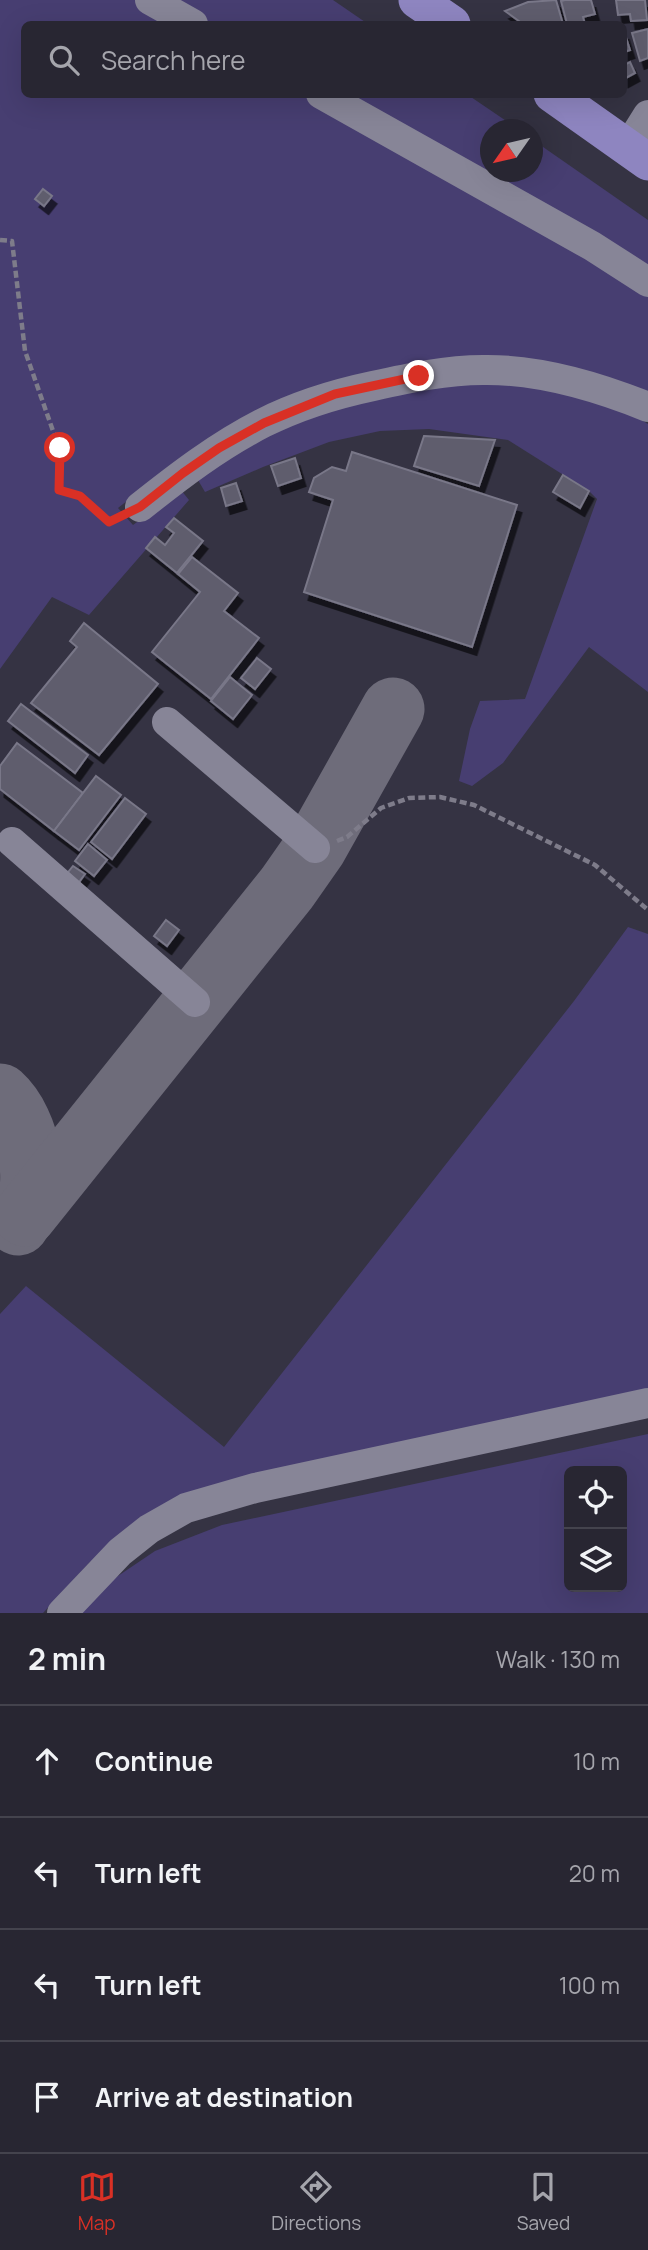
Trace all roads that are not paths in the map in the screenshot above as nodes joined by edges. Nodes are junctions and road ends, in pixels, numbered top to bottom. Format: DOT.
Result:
graph roads {
  1 [pos="150,0"];
  2 [pos="417,0"];
  3 [pos="188,21"];
  4 [pos="448,21"];
  5 [pos="328,98"];
  6 [pos="558,98"];
  7 [pos="648,115"];
  8 [pos="638,155"];
  9 [pos="648,282"];
  10 [pos="648,407"];
  11 [pos="140,507"];
  12 [pos="167,722"];
  13 [pos="12,842"];
  14 [pos="315,848"];
  15 [pos="195,1003"];
  16 [pos="648,1404"];
  17 [pos="62,1613"];
  1 -- 3 [label="street"];
  2 -- 4 [label="main road"];
  5 -- 9 [label="street"];
  6 -- 8 [label="main road"];
  7 -- 8 [label="street"];
  10 -- 11 [label="street"];
  12 -- 14 [label="street"];
  13 -- 15 [label="street"];
  16 -- 17 [label="street"];
}
